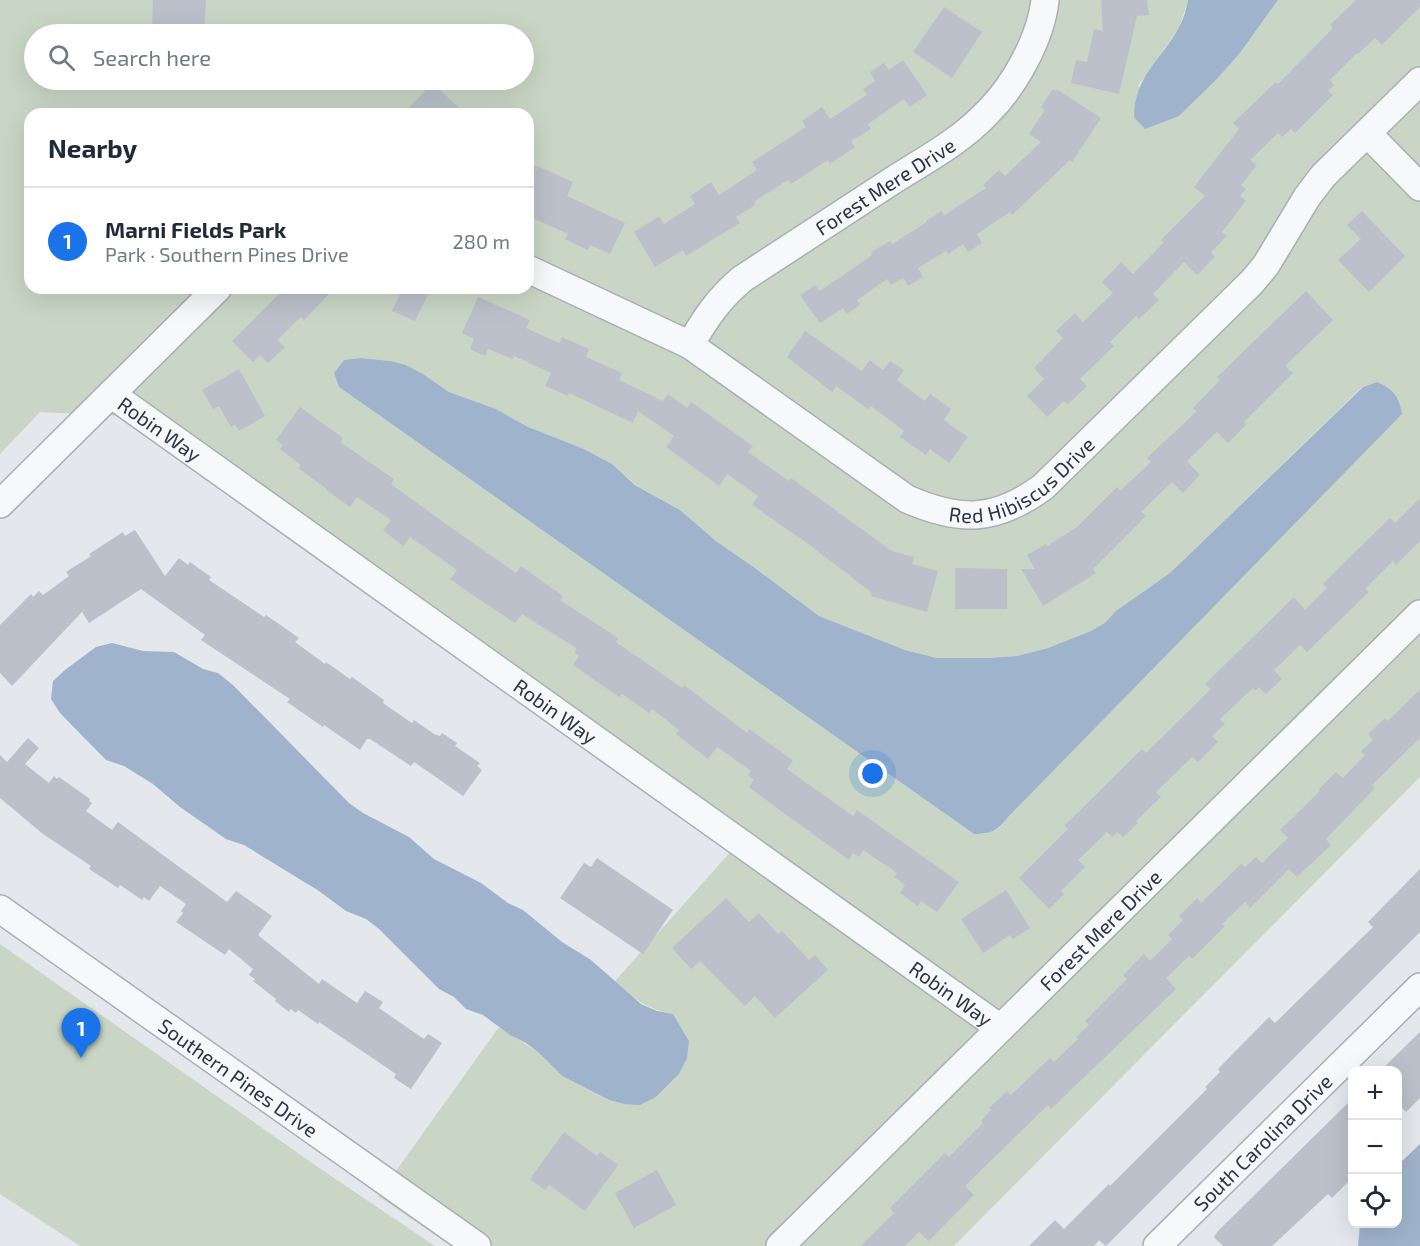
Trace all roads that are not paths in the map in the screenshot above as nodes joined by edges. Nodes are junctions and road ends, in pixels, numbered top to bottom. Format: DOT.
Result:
graph roads {
  1 [pos="1045,0"];
  2 [pos="1420,81"];
  3 [pos="1367,133"];
  4 [pos="1420,187"];
  5 [pos="534,272"];
  6 [pos="212,294"];
  7 [pos="690,345"];
  8 [pos="111,394"];
  9 [pos="0,504"];
  10 [pos="1420,614"];
  11 [pos="0,909"];
  12 [pos="1420,987"];
  13 [pos="1000,1028"];
  14 [pos="477,1246"];
  15 [pos="780,1246"];
  16 [pos="1157,1246"];
  1 -- 7 [label="street, Forest Mere Drive"];
  2 -- 3 [label="street, Red Hibiscus Drive"];
  3 -- 4 [label="street"];
  3 -- 7 [label="street, Red Hibiscus Drive"];
  5 -- 7 [label="street, Red Hibiscus Drive"];
  6 -- 8 [label="street"];
  8 -- 9 [label="street"];
  8 -- 13 [label="street, Robin Way"];
  10 -- 13 [label="street, Forest Mere Drive"];
  11 -- 14 [label="street, Southern Pines Drive"];
  12 -- 16 [label="street, South Carolina Drive"];
  13 -- 15 [label="street, Forest Mere Drive"];
}
